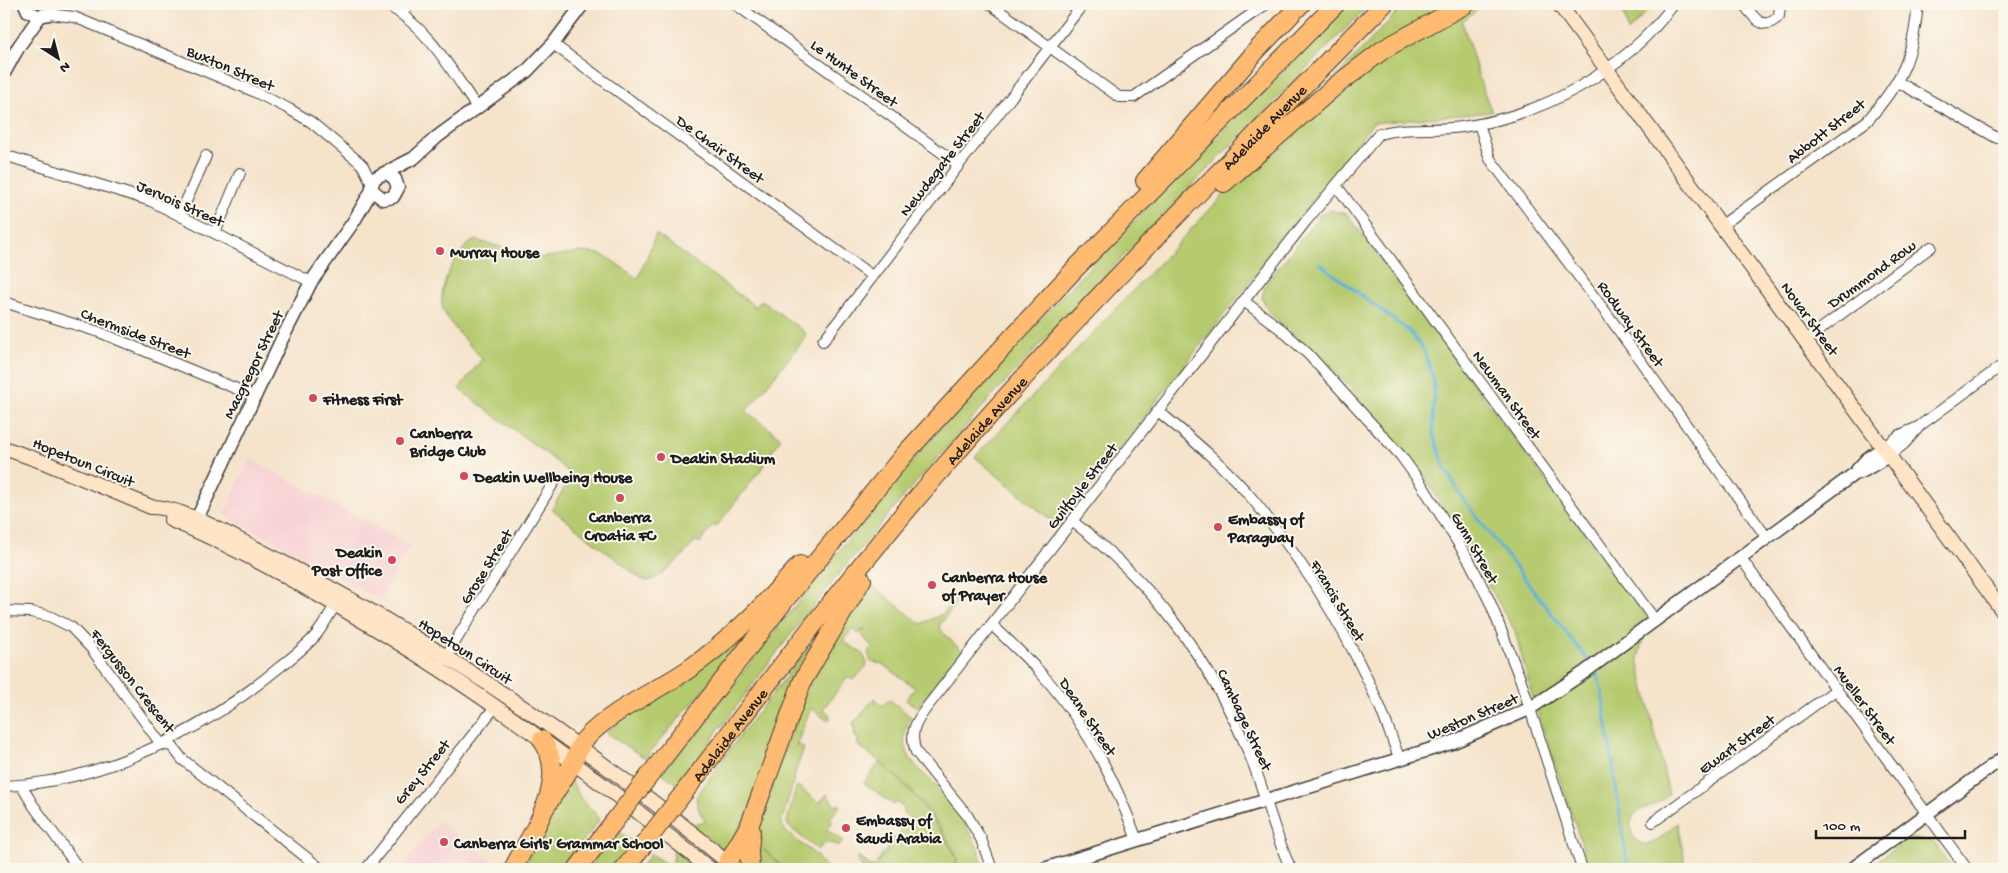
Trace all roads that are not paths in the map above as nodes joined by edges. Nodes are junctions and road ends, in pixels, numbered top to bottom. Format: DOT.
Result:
graph roads {
  1 [pos="385,4"];
  2 [pos="409,4"];
  3 [pos="583,4"];
  4 [pos="735,4"];
  5 [pos="990,4"];
  6 [pos="1083,4"];
  7 [pos="1266,4"];
  8 [pos="1301,4"];
  9 [pos="1336,4"];
  10 [pos="1384,4"];
  11 [pos="1466,4"];
  12 [pos="1559,4"];
  13 [pos="1568,4"];
  14 [pos="1674,4"];
  15 [pos="1744,4"];
  16 [pos="1780,4"];
  17 [pos="1918,4"];
  18 [pos="42,9"];
  19 [pos="401,14"];
  20 [pos="1588,43"];
  21 [pos="553,44"];
  22 [pos="1050,47"];
  23 [pos="1607,69"];
  24 [pos="4,73"];
  25 [pos="1898,82"];
  26 [pos="477,108"];
  27 [pos="1479,124"];
  28 [pos="1997,138"];
  29 [pos="4,155"];
  30 [pos="206,156"];
  31 [pos="414,158"];
  32 [pos="959,165"];
  33 [pos="363,166"];
  34 [pos="240,173"];
  35 [pos="385,173"];
  36 [pos="397,184"];
  37 [pos="1336,185"];
  38 [pos="372,187"];
  39 [pos="383,199"];
  40 [pos="180,215"];
  41 [pos="354,222"];
  42 [pos="1722,225"];
  43 [pos="215,233"];
  44 [pos="1931,247"];
  45 [pos="1073,271"];
  46 [pos="1120,275"];
  47 [pos="872,276"];
  48 [pos="311,282"];
  49 [pos="4,302"];
  50 [pos="1244,302"];
  51 [pos="1806,340"];
  52 [pos="823,341"];
  53 [pos="2004,364"];
  54 [pos="254,396"];
  55 [pos="1158,411"];
  56 [pos="4,448"];
  57 [pos="1887,451"];
  58 [pos="904,455"];
  59 [pos="556,479"];
  60 [pos="902,516"];
  61 [pos="1072,521"];
  62 [pos="194,524"];
  63 [pos="1767,538"];
  64 [pos="1740,557"];
  65 [pos="338,599"];
  66 [pos="4,611"];
  67 [pos="2004,613"];
  68 [pos="1655,620"];
  69 [pos="992,626"];
  70 [pos="446,656"];
  71 [pos="438,668"];
  72 [pos="1837,689"];
  73 [pos="504,694"];
  74 [pos="495,707"];
  75 [pos="1529,708"];
  76 [pos="542,740"];
  77 [pos="161,744"];
  78 [pos="576,754"];
  79 [pos="2004,757"];
  80 [pos="1400,760"];
  81 [pos="21,785"];
  82 [pos="4,786"];
  83 [pos="1266,802"];
  84 [pos="543,811"];
  85 [pos="756,811"];
  86 [pos="1928,814"];
  87 [pos="1653,822"];
  88 [pos="1137,840"];
  89 [pos="729,867"];
  90 [pos="79,869"];
  91 [pos="321,869"];
  92 [pos="366,869"];
  93 [pos="513,869"];
  94 [pos="577,869"];
  95 [pos="624,869"];
  96 [pos="710,869"];
  97 [pos="750,869"];
  98 [pos="992,869"];
  99 [pos="1044,869"];
  100 [pos="1291,869"];
  101 [pos="1582,869"];
  102 [pos="1852,869"];
  103 [pos="1967,869"];
  1 -- 19 [label="street"];
  2 -- 19 [label="street"];
  3 -- 21 [label="street"];
  4 -- 32 [label="street, Le Hunte Street"];
  5 -- 22 [label="street"];
  6 -- 22 [label="street, Newdegate Street"];
  7 -- 22 [label="street"];
  8 -- 45 [label="highway"];
  9 -- 45 [label="highway"];
  10 -- 46 [label="highway, Adelaide Avenue"];
  11 -- 46 [label="highway"];
  12 -- 20 [label="main road, Novar Street"];
  13 -- 20 [label="main road, Novar Street"];
  14 -- 23 [label="street"];
  15 -- 16 [label="street"];
  17 -- 25 [label="street, Abbott Street"];
  18 -- 24 [label="street"];
  18 -- 33 [label="street, Buxton Street"];
  19 -- 26 [label="street"];
  20 -- 23 [label="main road, Novar Street"];
  21 -- 26 [label="street"];
  21 -- 47 [label="street, De Chair Street"];
  22 -- 32 [label="street, Newdegate Street"];
  23 -- 27 [label="street"];
  23 -- 42 [label="main road, Novar Street"];
  25 -- 28 [label="street"];
  25 -- 42 [label="street, Abbott Street"];
  26 -- 31 [label="street"];
  27 -- 37 [label="street, Guilfoyle Street"];
  27 -- 63 [label="street, Rodway Street"];
  29 -- 40 [label="street, Jervois Street"];
  30 -- 40 [label="street"];
  31 -- 35 [label="street"];
  31 -- 36 [label="street"];
  32 -- 47 [label="street, Newdegate Street"];
  33 -- 35 [label="street, Buxton Street"];
  33 -- 38 [label="street, Buxton Street"];
  34 -- 43 [label="street"];
  35 -- 36 [label="street"];
  35 -- 38 [label="street"];
  36 -- 39 [label="street"];
  37 -- 50 [label="street, Guilfoyle Street"];
  37 -- 68 [label="street, Newman Street"];
  38 -- 39 [label="street"];
  38 -- 41 [label="street, Macgregor Street"];
  39 -- 41 [label="street, Macgregor Street"];
  40 -- 43 [label="street, Jervois Street"];
  41 -- 48 [label="street, Macgregor Street"];
  42 -- 51 [label="main road, Novar Street"];
  43 -- 48 [label="street, Jervois Street"];
  44 -- 51 [label="street, Drummond Row"];
  45 -- 58 [label="highway"];
  46 -- 60 [label="highway, Adelaide Avenue"];
  47 -- 52 [label="street, Newdegate Street"];
  48 -- 54 [label="street, Macgregor Street"];
  49 -- 54 [label="street, Chermside Street"];
  50 -- 55 [label="street, Guilfoyle Street"];
  50 -- 75 [label="street, Gunn Street"];
  51 -- 57 [label="main road, Novar Street"];
  53 -- 57 [label="street, Weston Street"];
  54 -- 62 [label="street, Macgregor Street"];
  55 -- 61 [label="street, Guilfoyle Street"];
  55 -- 80 [label="street, Francis Street"];
  56 -- 62 [label="main road, Hopetoun Circuit"];
  57 -- 63 [label="street, Weston Street"];
  57 -- 67 [label="main road, Novar Street"];
  58 -- 78 [label="highway"];
  58 -- 94 [label="highway, bridge"];
  59 -- 70 [label="street, Grose Street"];
  60 -- 85 [label="highway"];
  60 -- 95 [label="highway, Adelaide Avenue, bridge"];
  61 -- 69 [label="street, Guilfoyle Street"];
  61 -- 83 [label="street, Cambage Street"];
  62 -- 65 [label="main road, Hopetoun Circuit"];
  63 -- 64 [label="street, Weston Street"];
  64 -- 68 [label="street, Weston Street"];
  64 -- 72 [label="street, Mueller Street"];
  65 -- 70 [label="main road, Hopetoun Circuit"];
  65 -- 71 [label="main road, Hopetoun Circuit"];
  65 -- 77 [label="street"];
  66 -- 77 [label="street, Fergusson Crescent"];
  68 -- 75 [label="street, Weston Street"];
  69 -- 88 [label="street, Deane Street"];
  69 -- 98 [label="street, Guilfoyle Street"];
  70 -- 71 [label="street, Grose Street"];
  70 -- 73 [label="main road, Hopetoun Circuit"];
  71 -- 74 [label="main road, Hopetoun Circuit"];
  72 -- 86 [label="street, Mueller Street"];
  72 -- 87 [label="street, Ewart Street"];
  73 -- 74 [label="main road, Grey Street"];
  73 -- 78 [label="main road, Hopetoun Circuit"];
  74 -- 76 [label="main road, Hopetoun Circuit"];
  74 -- 92 [label="street, Grey Street"];
  75 -- 80 [label="street, Weston Street"];
  75 -- 101 [label="street, Gunn Street"];
  76 -- 78 [label="main road, Hopetoun Circuit"];
  76 -- 84 [label="highway"];
  77 -- 81 [label="street"];
  77 -- 91 [label="street, Fergusson Crescent"];
  78 -- 84 [label="highway"];
  78 -- 89 [label="main road, Hopetoun Circuit"];
  78 -- 96 [label="main road, Hopetoun Circuit"];
  79 -- 86 [label="street"];
  80 -- 83 [label="street, Weston Street"];
  81 -- 82 [label="street"];
  81 -- 90 [label="street"];
  83 -- 88 [label="street, Weston Street"];
  83 -- 100 [label="street, Cambage Street"];
  84 -- 93 [label="highway"];
  85 -- 89 [label="highway"];
  85 -- 97 [label="highway"];
  86 -- 102 [label="street"];
  86 -- 103 [label="street, Mueller Street"];
  88 -- 99 [label="street, Weston Street"];
}
